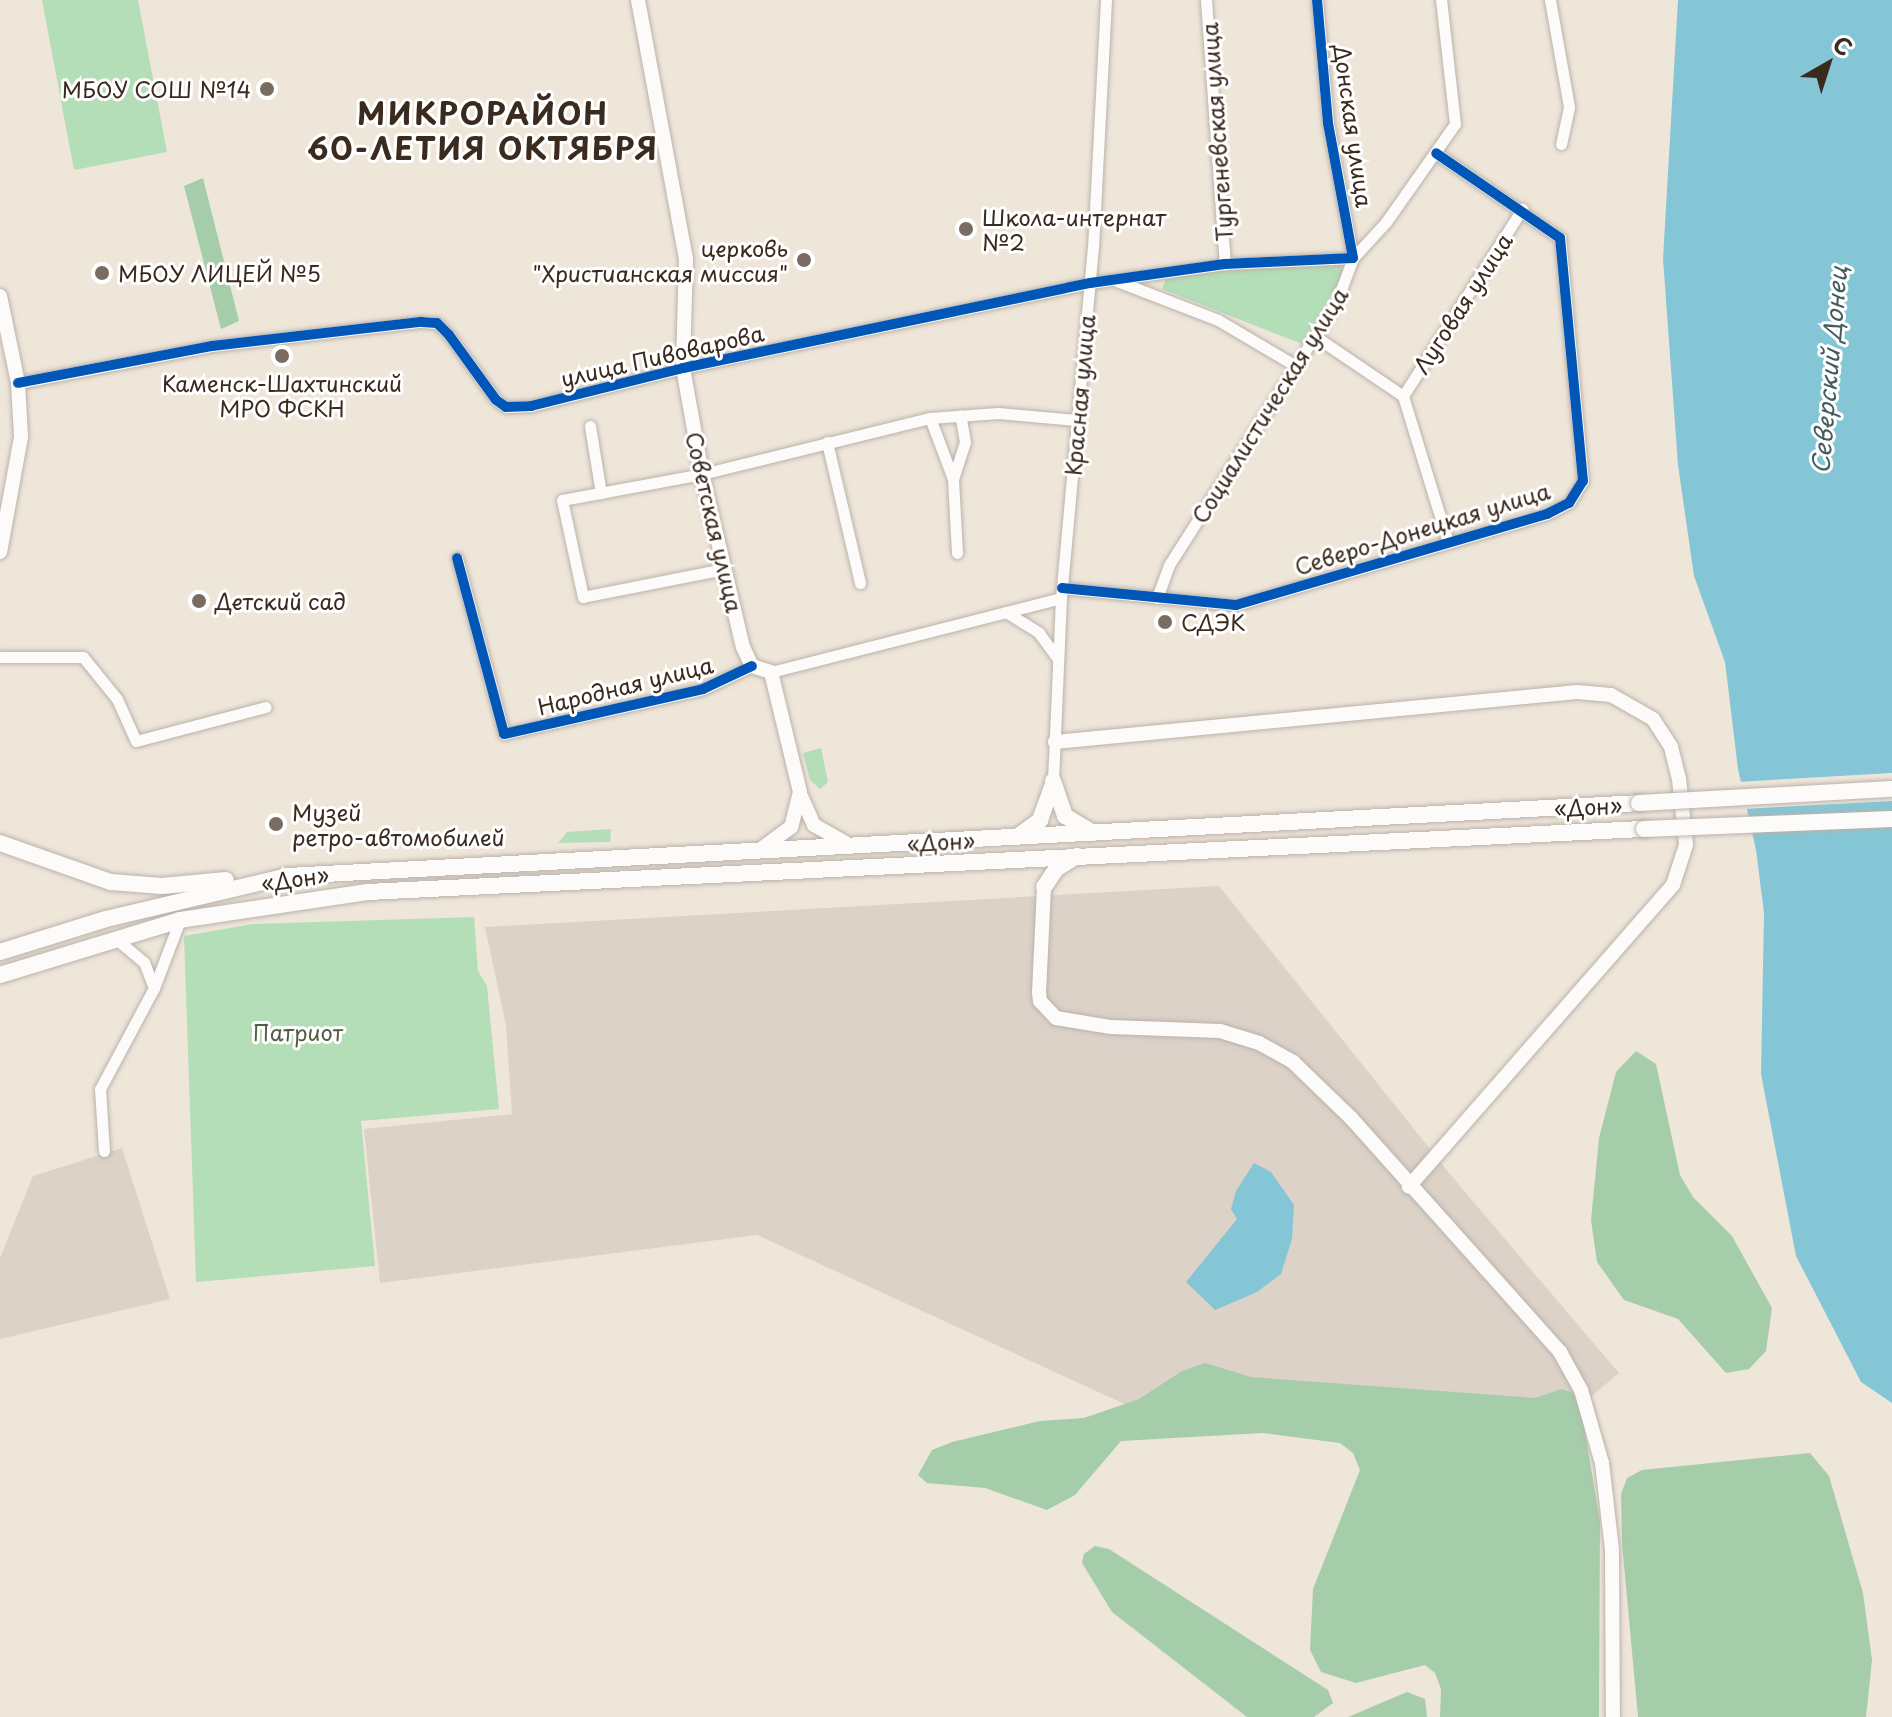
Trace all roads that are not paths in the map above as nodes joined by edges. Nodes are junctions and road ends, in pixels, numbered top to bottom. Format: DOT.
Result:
graph roads {
  1 [pos="638,0"];
  2 [pos="1106,0"];
  3 [pos="1206,0"];
  4 [pos="1317,0"];
  5 [pos="1441,0"];
  6 [pos="1550,0"];
  7 [pos="1561,144"];
  8 [pos="1436,153"];
  9 [pos="1522,209"];
  10 [pos="1353,258"];
  11 [pos="1225,264"];
  12 [pos="1113,279"];
  13 [pos="1090,283"];
  14 [pos="0,296"];
  15 [pos="1316,337"];
  16 [pos="1296,366"];
  17 [pos="683,368"];
  18 [pos="18,383"];
  19 [pos="1403,396"];
  20 [pos="960,415"];
  21 [pos="930,418"];
  22 [pos="1076,420"];
  23 [pos="590,426"];
  24 [pos="827,442"];
  25 [pos="702,474"];
  26 [pos="953,479"];
  27 [pos="601,493"];
  28 [pos="1448,542"];
  29 [pos="0,552"];
  30 [pos="957,553"];
  31 [pos="457,558"];
  32 [pos="724,569"];
  33 [pos="860,583"];
  34 [pos="1061,593"];
  35 [pos="1157,598"];
  36 [pos="1006,612"];
  37 [pos="0,657"];
  38 [pos="1059,660"];
  39 [pos="761,669"];
  40 [pos="266,707"];
  41 [pos="1055,742"];
  42 [pos="1053,781"];
  43 [pos="1892,789"];
  44 [pos="800,792"];
  45 [pos="1892,819"];
  46 [pos="1099,835"];
  47 [pos="1017,838"];
  48 [pos="0,843"];
  49 [pos="851,846"];
  50 [pos="757,852"];
  51 [pos="1080,855"];
  52 [pos="1015,859"];
  53 [pos="288,876"];
  54 [pos="1044,887"];
  55 [pos="180,920"];
  56 [pos="114,937"];
  57 [pos="0,952"];
  58 [pos="0,975"];
  59 [pos="154,988"];
  60 [pos="104,1151"];
  61 [pos="1409,1187"];
  62 [pos="1613,1717"];
  1 -- 17 [label="main road, Советская улица"];
  2 -- 13 [label="street, Красная улица"];
  3 -- 11 [label="street, Тургеневская улица"];
  4 -- 10 [label="street, Донская улица"];
  5 -- 8 [label="street, Социалистическая улица"];
  6 -- 7 [label="street"];
  8 -- 9 [label="street"];
  8 -- 10 [label="street, Социалистическая улица"];
  9 -- 19 [label="street, Луговая улица"];
  9 -- 28 [label="street, Северо-Донецкая улица"];
  10 -- 11 [label="street, улица Пивоварова"];
  10 -- 15 [label="street, Социалистическая улица"];
  11 -- 12 [label="street, улица Пивоварова"];
  12 -- 13 [label="street, улица Пивоварова"];
  12 -- 16 [label="street"];
  13 -- 17 [label="street, улица Пивоварова"];
  13 -- 22 [label="street, Красная улица"];
  14 -- 18 [label="main road"];
  15 -- 16 [label="street, Социалистическая улица"];
  15 -- 19 [label="street"];
  16 -- 35 [label="street, Социалистическая улица"];
  17 -- 18 [label="street, улица Пивоварова"];
  17 -- 25 [label="main road, Советская улица"];
  18 -- 29 [label="main road"];
  19 -- 28 [label="street"];
  20 -- 21 [label="street"];
  20 -- 22 [label="street"];
  20 -- 26 [label="street"];
  21 -- 24 [label="street"];
  21 -- 26 [label="street"];
  22 -- 34 [label="street, Красная улица"];
  23 -- 27 [label="street"];
  24 -- 25 [label="street"];
  24 -- 33 [label="street"];
  25 -- 27 [label="street"];
  25 -- 32 [label="main road, Советская улица"];
  26 -- 30 [label="street"];
  27 -- 32 [label="street"];
  28 -- 35 [label="street, Северо-Донецкая улица"];
  31 -- 39 [label="street, Народная улица"];
  32 -- 39 [label="main road, Советская улица"];
  34 -- 35 [label="street, Северо-Донецкая улица"];
  34 -- 36 [label="street, Народная улица"];
  34 -- 38 [label="street, Красная улица"];
  36 -- 38 [label="street"];
  36 -- 39 [label="street, Народная улица"];
  37 -- 40 [label="street"];
  38 -- 41 [label="street, Красная улица"];
  39 -- 44 [label="main road, Советская улица"];
  41 -- 42 [label="street, Красная улица"];
  41 -- 61 [label="main road"];
  42 -- 46 [label="highway"];
  42 -- 47 [label="highway"];
  43 -- 46 [label="highway, «Дон», bridge"];
  44 -- 49 [label="main road, Советская улица"];
  44 -- 50 [label="main road"];
  45 -- 51 [label="highway, «Дон», bridge"];
  46 -- 47 [label="highway, «Дон»"];
  47 -- 49 [label="highway, «Дон»"];
  48 -- 53 [label="highway"];
  49 -- 50 [label="highway, «Дон»"];
  50 -- 53 [label="highway, «Дон»"];
  51 -- 52 [label="highway, «Дон»"];
  51 -- 54 [label="highway"];
  52 -- 54 [label="highway"];
  52 -- 55 [label="highway, «Дон»"];
  53 -- 57 [label="highway, «Дон»"];
  54 -- 61 [label="main road"];
  55 -- 56 [label="highway, «Дон»"];
  55 -- 59 [label="street"];
  56 -- 58 [label="highway, «Дон»"];
  56 -- 59 [label="street"];
  59 -- 60 [label="street"];
  61 -- 62 [label="main road"];
}
